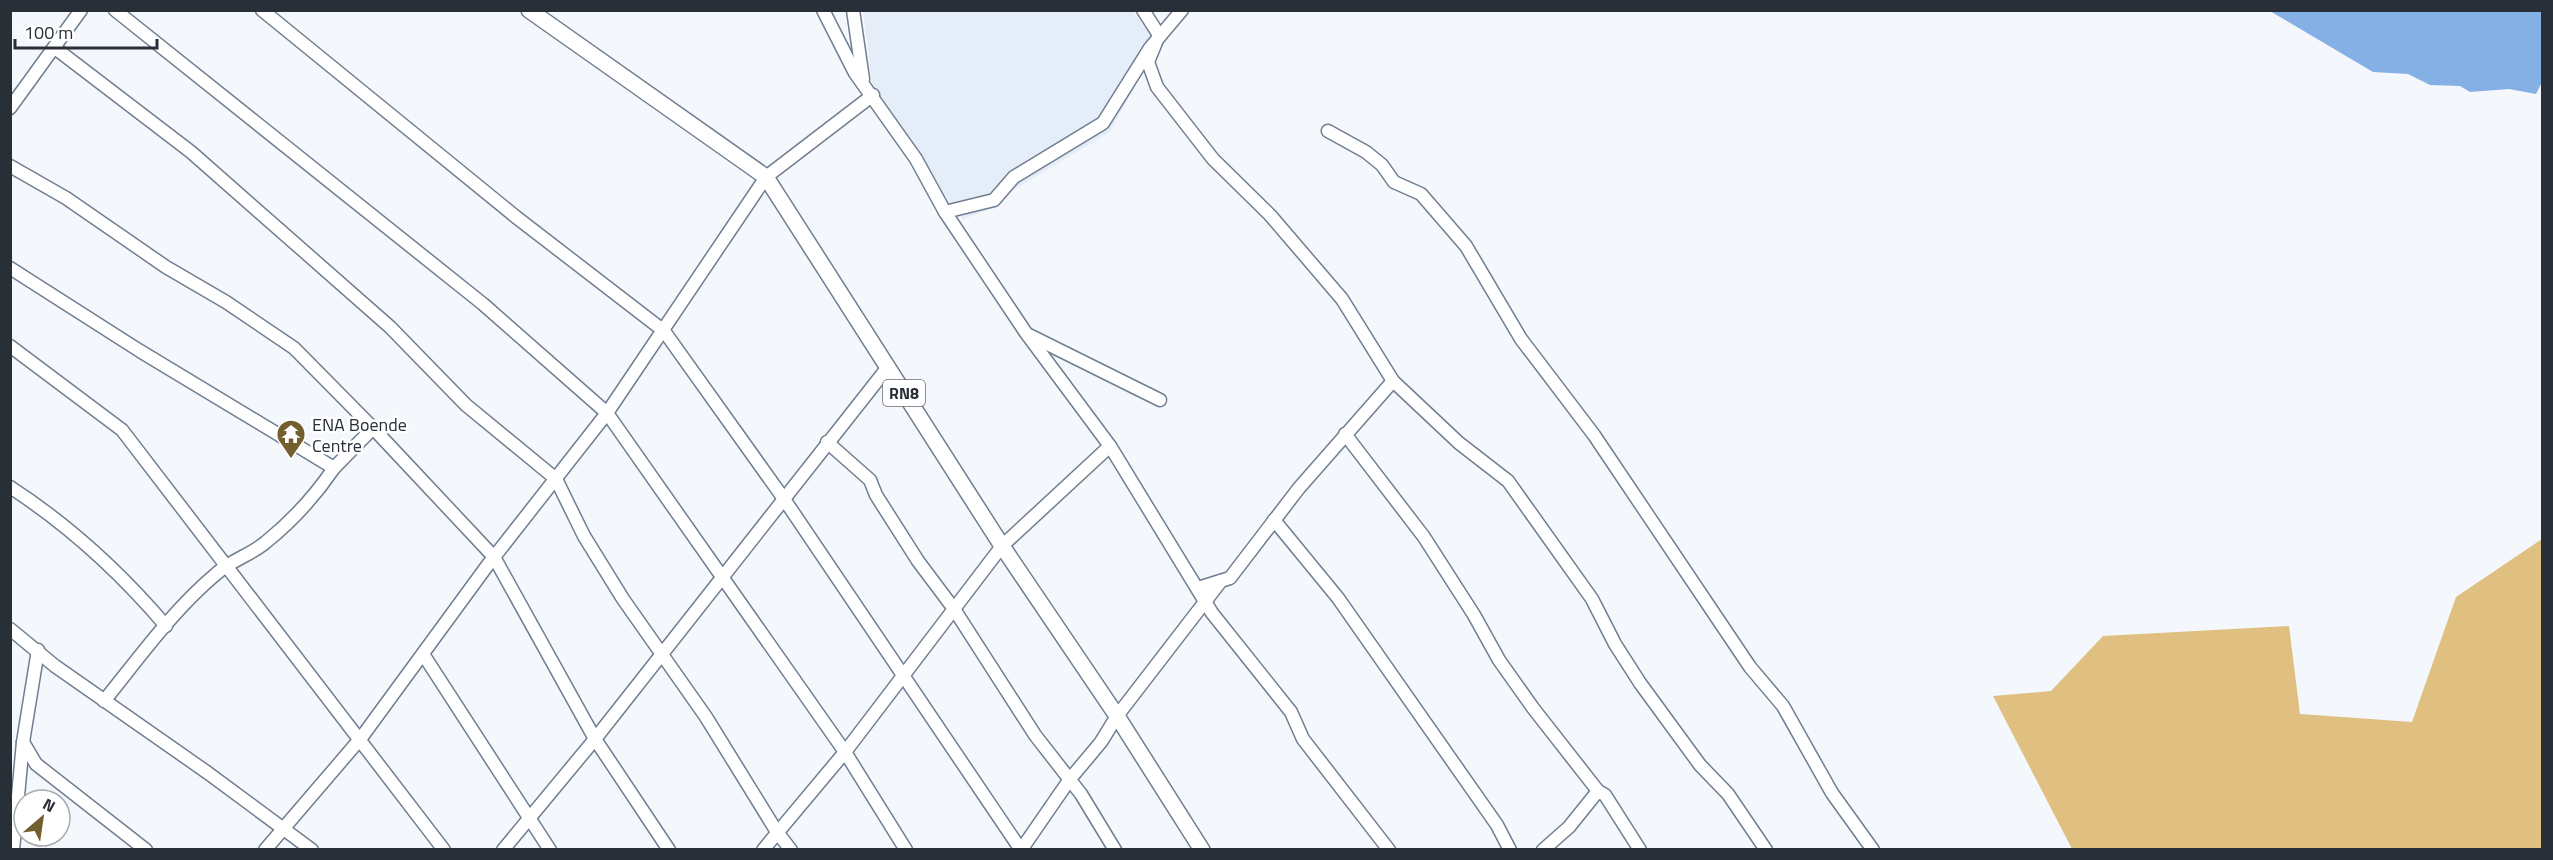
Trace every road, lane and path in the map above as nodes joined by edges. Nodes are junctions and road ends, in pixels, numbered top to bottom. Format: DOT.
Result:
graph roads {
  1 [pos="81,10"];
  2 [pos="115,10"];
  3 [pos="262,10"];
  4 [pos="529,10"];
  5 [pos="824,10"];
  6 [pos="854,10"];
  7 [pos="1143,10"];
  8 [pos="1182,10"];
  9 [pos="1159,35"];
  10 [pos="55,48"];
  11 [pos="864,83"];
  12 [pos="873,95"];
  13 [pos="10,108"];
  14 [pos="1328,131"];
  15 [pos="10,166"];
  16 [pos="765,177"];
  17 [pos="945,212"];
  18 [pos="10,268"];
  19 [pos="664,331"];
  20 [pos="1026,333"];
  21 [pos="10,346"];
  22 [pos="888,367"];
  23 [pos="1394,381"];
  24 [pos="1161,400"];
  25 [pos="607,413"];
  26 [pos="373,428"];
  27 [pos="1345,434"];
  28 [pos="827,442"];
  29 [pos="1110,446"];
  30 [pos="334,468"];
  31 [pos="556,479"];
  32 [pos="10,487"];
  33 [pos="784,500"];
  34 [pos="1274,520"];
  35 [pos="1002,546"];
  36 [pos="494,557"];
  37 [pos="227,564"];
  38 [pos="722,577"];
  39 [pos="1221,580"];
  40 [pos="1198,588"];
  41 [pos="1206,602"];
  42 [pos="954,609"];
  43 [pos="166,626"];
  44 [pos="10,629"];
  45 [pos="38,650"];
  46 [pos="423,654"];
  47 [pos="663,654"];
  48 [pos="903,676"];
  49 [pos="104,701"];
  50 [pos="1117,716"];
  51 [pos="361,738"];
  52 [pos="595,739"];
  53 [pos="23,742"];
  54 [pos="845,752"];
  55 [pos="1070,779"];
  56 [pos="1598,790"];
  57 [pos="531,819"];
  58 [pos="282,828"];
  59 [pos="777,832"];
  60 [pos="14,849"];
  61 [pos="146,849"];
  62 [pos="265,849"];
  63 [pos="312,849"];
  64 [pos="444,849"];
  65 [pos="503,849"];
  66 [pos="550,849"];
  67 [pos="669,849"];
  68 [pos="763,849"];
  69 [pos="791,849"];
  70 [pos="906,849"];
  71 [pos="1021,849"];
  72 [pos="1115,849"];
  73 [pos="1202,849"];
  74 [pos="1389,849"];
  75 [pos="1510,849"];
  76 [pos="1543,849"];
  77 [pos="1640,849"];
  78 [pos="1766,849"];
  79 [pos="1873,849"];
  1 -- 10 [label="street"];
  2 -- 25 [label="street"];
  3 -- 19 [label="street"];
  4 -- 16 [label="main road, RN8"];
  5 -- 11 [label="street"];
  6 -- 11 [label="street"];
  7 -- 9 [label="street"];
  8 -- 9 [label="street"];
  9 -- 17 [label="street"];
  9 -- 23 [label="street"];
  10 -- 13 [label="street"];
  10 -- 31 [label="street"];
  11 -- 12 [label="street"];
  12 -- 16 [label="street"];
  12 -- 17 [label="street"];
  14 -- 79 [label="street"];
  15 -- 26 [label="street"];
  16 -- 19 [label="street"];
  16 -- 22 [label="main road, RN8"];
  17 -- 20 [label="street"];
  18 -- 30 [label="street"];
  19 -- 25 [label="street"];
  19 -- 33 [label="street"];
  20 -- 24 [label="street"];
  20 -- 29 [label="street"];
  21 -- 37 [label="street"];
  22 -- 28 [label="street"];
  22 -- 35 [label="main road, RN8"];
  23 -- 27 [label="street"];
  23 -- 78 [label="street"];
  25 -- 31 [label="street"];
  25 -- 38 [label="street"];
  26 -- 30 [label="street"];
  26 -- 36 [label="street"];
  27 -- 34 [label="street"];
  27 -- 56 [label="street"];
  28 -- 33 [label="street"];
  28 -- 42 [label="street"];
  29 -- 35 [label="street"];
  29 -- 40 [label="street"];
  30 -- 37 [label="street"];
  31 -- 36 [label="street"];
  31 -- 47 [label="street"];
  32 -- 43 [label="street"];
  33 -- 38 [label="street"];
  33 -- 48 [label="street"];
  34 -- 39 [label="street"];
  34 -- 75 [label="street"];
  35 -- 42 [label="street"];
  35 -- 50 [label="main road, RN8"];
  36 -- 46 [label="street"];
  36 -- 52 [label="street"];
  37 -- 43 [label="street"];
  37 -- 51 [label="street"];
  38 -- 47 [label="street"];
  38 -- 54 [label="street"];
  39 -- 40 [label="street"];
  39 -- 41 [label="street"];
  40 -- 41 [label="street"];
  41 -- 50 [label="street"];
  41 -- 74 [label="street"];
  42 -- 48 [label="street"];
  42 -- 55 [label="street"];
  43 -- 49 [label="street"];
  44 -- 45 [label="street"];
  45 -- 49 [label="street"];
  45 -- 53 [label="street"];
  46 -- 51 [label="street"];
  46 -- 57 [label="street"];
  47 -- 52 [label="street"];
  47 -- 59 [label="street"];
  48 -- 54 [label="street"];
  48 -- 71 [label="street"];
  49 -- 58 [label="street"];
  50 -- 55 [label="street"];
  50 -- 73 [label="main road, RN8"];
  51 -- 58 [label="street"];
  51 -- 64 [label="street"];
  52 -- 57 [label="street"];
  52 -- 67 [label="street"];
  53 -- 60 [label="street"];
  53 -- 61 [label="street"];
  54 -- 59 [label="street"];
  54 -- 70 [label="street"];
  55 -- 71 [label="street"];
  55 -- 72 [label="street"];
  56 -- 76 [label="street"];
  56 -- 77 [label="street"];
  57 -- 65 [label="street"];
  57 -- 66 [label="street"];
  58 -- 62 [label="street"];
  58 -- 63 [label="street"];
  59 -- 68 [label="street"];
  59 -- 69 [label="street"];
}
